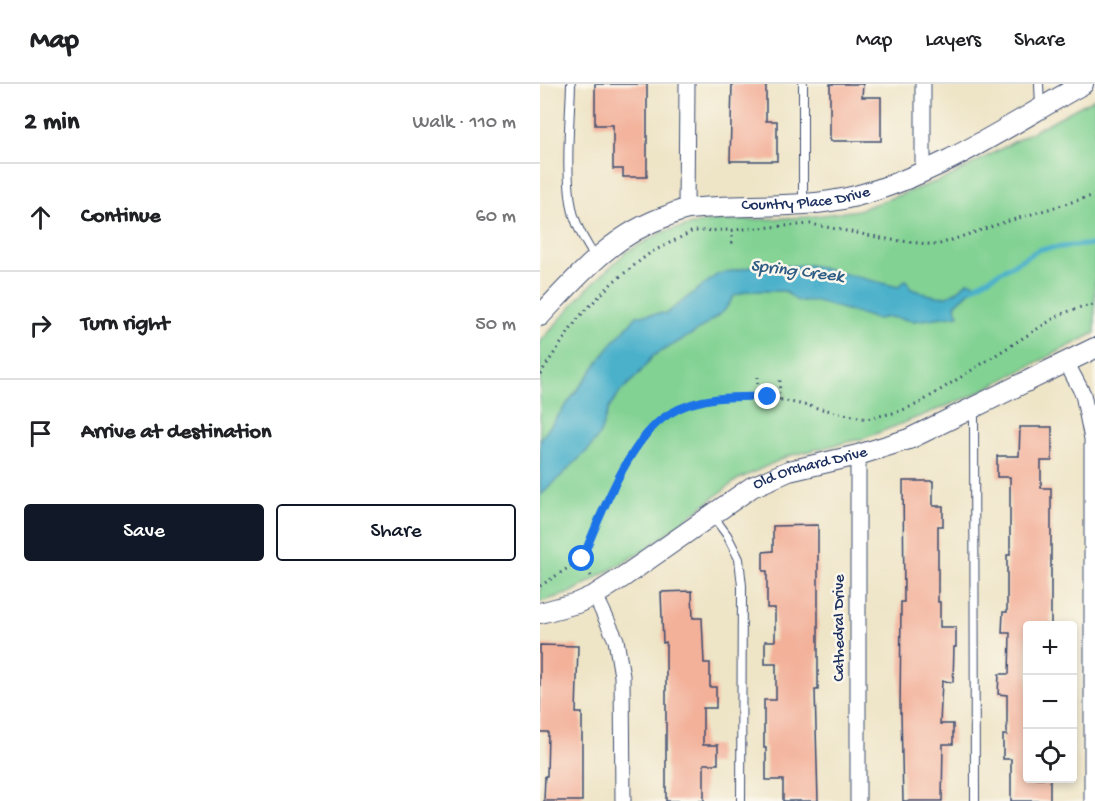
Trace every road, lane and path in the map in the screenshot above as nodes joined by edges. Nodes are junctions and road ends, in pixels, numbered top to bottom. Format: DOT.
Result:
graph roads {
  1 [pos="571,84"];
  2 [pos="687,84"];
  3 [pos="803,84"];
  4 [pos="923,84"];
  5 [pos="1039,84"];
  6 [pos="1083,84"];
  7 [pos="1040,108"];
  8 [pos="923,173"];
  9 [pos="1095,195"];
  10 [pos="803,204"];
  11 [pos="686,209"];
  12 [pos="732,230"];
  13 [pos="732,246"];
  14 [pos="596,258"];
  15 [pos="1095,305"];
  16 [pos="540,316"];
  17 [pos="1095,348"];
  18 [pos="1066,362"];
  19 [pos="540,374"];
  20 [pos="758,377"];
  21 [pos="780,378"];
  22 [pos="757,396"];
  23 [pos="779,400"];
  24 [pos="974,408"];
  25 [pos="858,455"];
  26 [pos="712,515"];
  27 [pos="540,586"];
  28 [pos="596,595"];
  29 [pos="540,613"];
  30 [pos="622,801"];
  31 [pos="741,801"];
  32 [pos="858,801"];
  33 [pos="975,801"];
  34 [pos="1092,801"];
  1 -- 14 [label="lane"];
  2 -- 11 [label="street"];
  3 -- 10 [label="lane"];
  4 -- 8 [label="street"];
  5 -- 7 [label="lane"];
  6 -- 7 [label="street, Country Place Drive"];
  7 -- 8 [label="street, Country Place Drive"];
  8 -- 10 [label="street, Country Place Drive"];
  9 -- 12 [label="path"];
  10 -- 11 [label="street, Country Place Drive"];
  11 -- 14 [label="street, Country Place Drive"];
  12 -- 13 [label="path"];
  12 -- 19 [label="path"];
  14 -- 16 [label="street, Country Place Drive"];
  15 -- 23 [label="path"];
  17 -- 18 [label="street, Old Orchard Drive"];
  18 -- 24 [label="street, Old Orchard Drive"];
  18 -- 34 [label="street"];
  20 -- 22 [label="path"];
  21 -- 23 [label="path"];
  22 -- 23 [label="path"];
  22 -- 27 [label="path"];
  24 -- 25 [label="street, Old Orchard Drive"];
  24 -- 33 [label="lane"];
  25 -- 26 [label="street, Old Orchard Drive"];
  25 -- 32 [label="street, Cathedral Drive"];
  26 -- 28 [label="street, Old Orchard Drive"];
  26 -- 31 [label="lane"];
  28 -- 29 [label="street, Old Orchard Drive"];
  28 -- 30 [label="street"];
}
